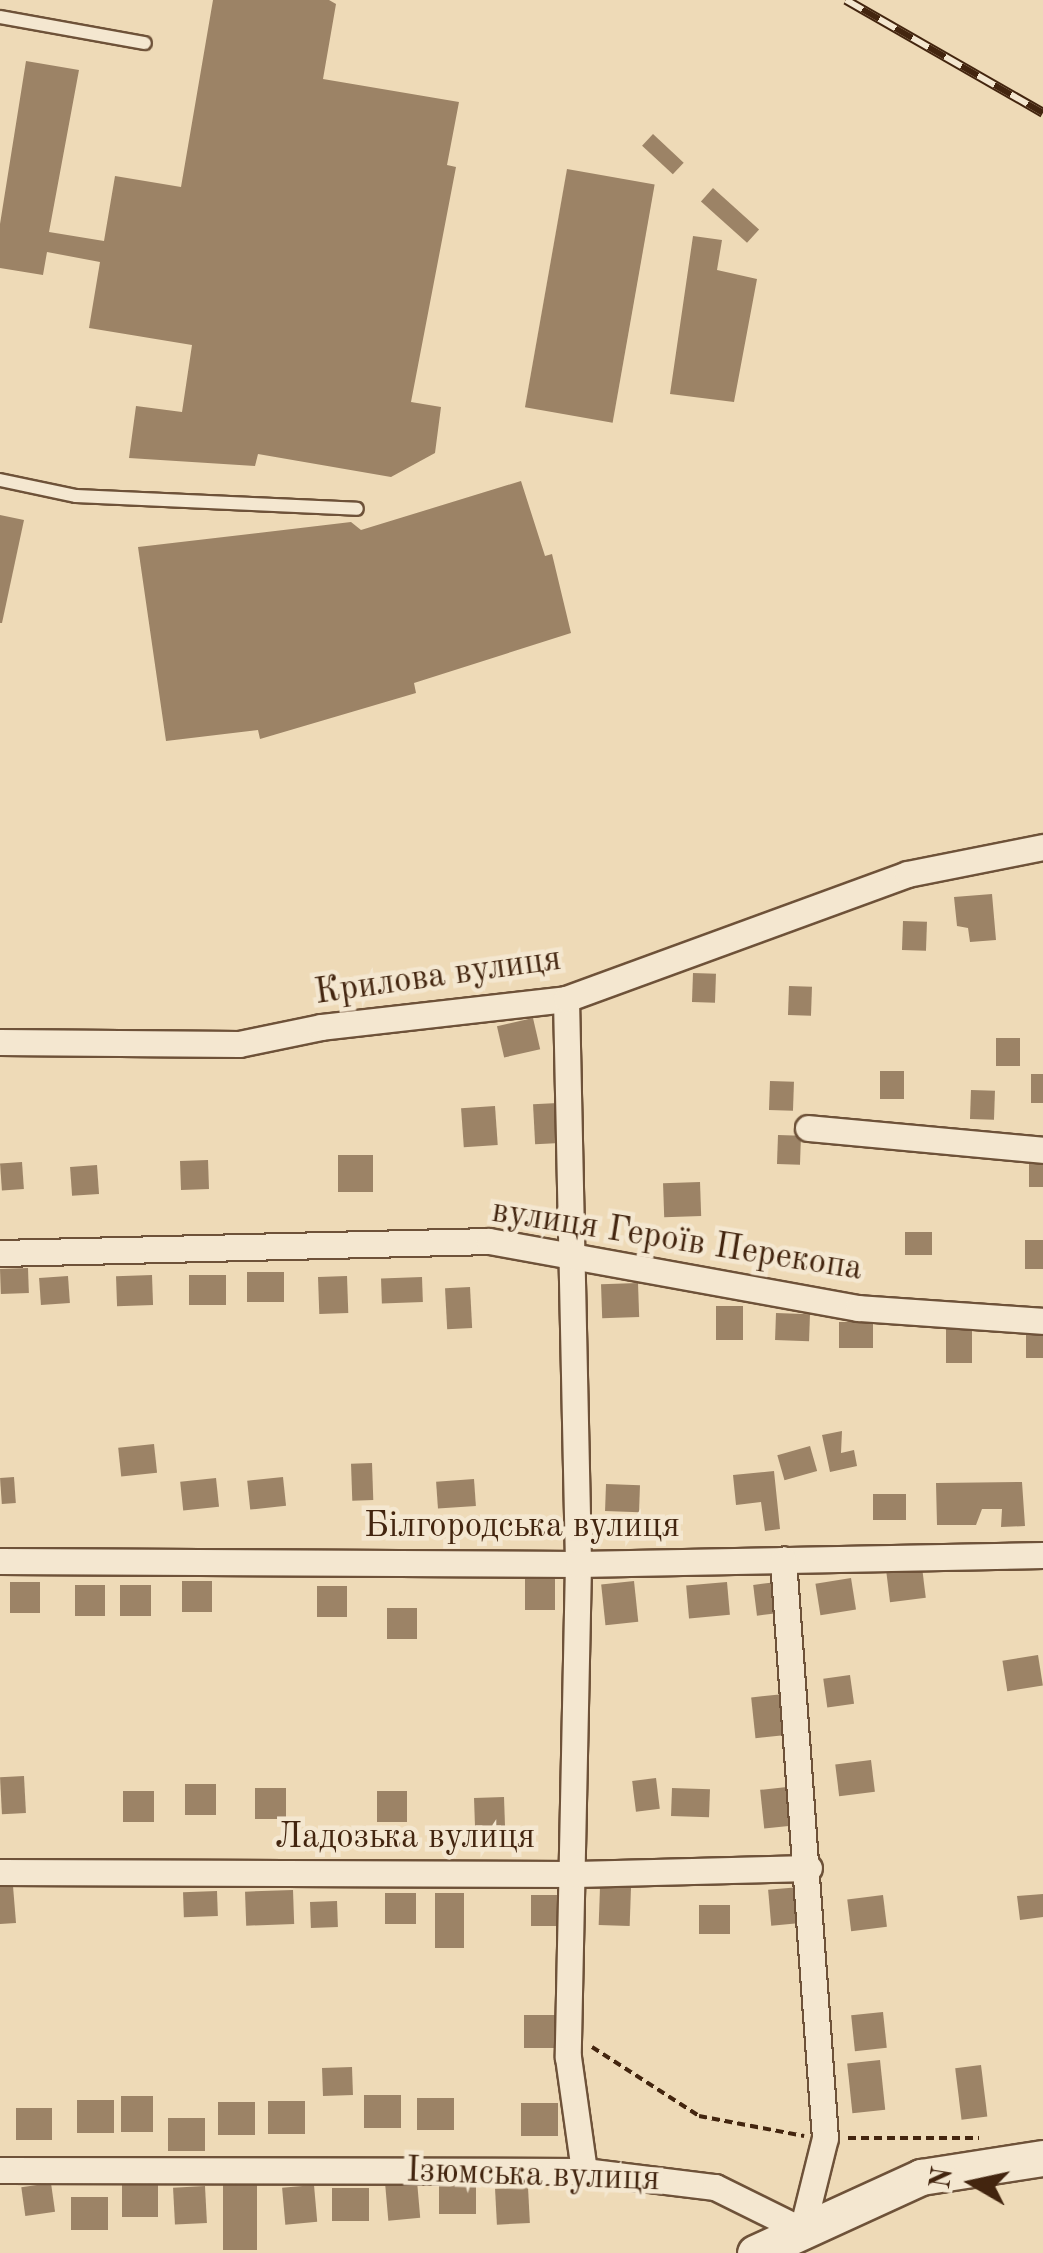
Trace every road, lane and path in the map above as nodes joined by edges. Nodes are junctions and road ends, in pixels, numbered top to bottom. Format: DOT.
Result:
graph roads {
  1 [pos="0,17"];
  2 [pos="145,42"];
  3 [pos="0,480"];
  4 [pos="358,508"];
  5 [pos="1043,847"];
  6 [pos="566,999"];
  7 [pos="0,1042"];
  8 [pos="808,1128"];
  9 [pos="1043,1150"];
  10 [pos="0,1254"];
  11 [pos="572,1259"];
  12 [pos="1043,1321"];
  13 [pos="1043,1556"];
  14 [pos="783,1560"];
  15 [pos="0,1561"];
  16 [pos="578,1564"];
  17 [pos="809,1868"];
  18 [pos="0,1872"];
  19 [pos="576,1874"];
  20 [pos="1043,2158"];
  21 [pos="0,2170"];
  22 [pos="584,2171"];
  23 [pos="802,2230"];
  24 [pos="755,2253"];
  1 -- 2 [label="lane"];
  3 -- 4 [label="lane"];
  5 -- 6 [label="street, Крилова вулиця"];
  6 -- 7 [label="street, Крилова вулиця"];
  6 -- 11 [label="street"];
  8 -- 9 [label="street"];
  10 -- 11 [label="street, вулиця Героїв Перекопа"];
  11 -- 12 [label="street, вулиця Героїв Перекопа"];
  11 -- 16 [label="street"];
  13 -- 14 [label="street, Білгородська вулиця"];
  14 -- 16 [label="street, Білгородська вулиця"];
  14 -- 17 [label="street"];
  15 -- 16 [label="street, Білгородська вулиця"];
  16 -- 19 [label="street"];
  17 -- 19 [label="street, Ладозька вулиця"];
  17 -- 23 [label="street"];
  18 -- 19 [label="street, Ладозька вулиця"];
  19 -- 22 [label="street"];
  20 -- 23 [label="street"];
  21 -- 22 [label="street, Ізюмська вулиця"];
  22 -- 23 [label="street, Ізюмська вулиця"];
  23 -- 24 [label="street"];
}
